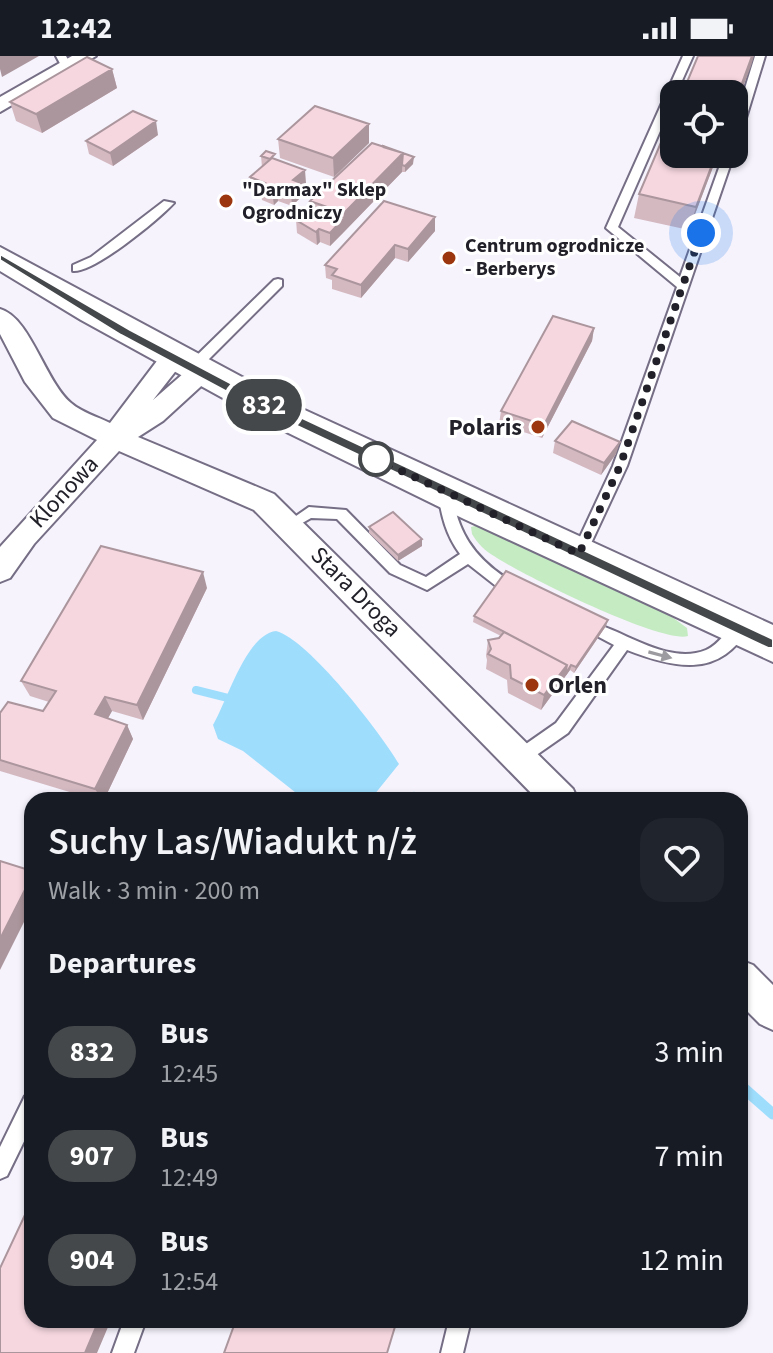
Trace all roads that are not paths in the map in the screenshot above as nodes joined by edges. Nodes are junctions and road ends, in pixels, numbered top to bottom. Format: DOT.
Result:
graph roads {
  1 [pos="86,56"];
  2 [pos="688,56"];
  3 [pos="760,56"];
  4 [pos="64,62"];
  5 [pos="748,95"];
  6 [pos="0,106"];
  7 [pos="724,168"];
  8 [pos="168,203"];
  9 [pos="0,257"];
  10 [pos="77,268"];
  11 [pos="278,283"];
  12 [pos="682,285"];
  13 [pos="0,317"];
  14 [pos="188,366"];
  15 [pos="114,439"];
  16 [pos="445,492"];
  17 [pos="290,525"];
  18 [pos="579,554"];
  19 [pos="469,556"];
  20 [pos="0,570"];
  21 [pos="501,582"];
  22 [pos="602,632"];
  23 [pos="757,636"];
  24 [pos="624,643"];
  25 [pos="519,758"];
  26 [pos="553,792"];
  27 [pos="748,986"];
  28 [pos="773,1011"];
  29 [pos="24,1120"];
  30 [pos="0,1169"];
  31 [pos="132,1328"];
  32 [pos="458,1328"];
  33 [pos="123,1353"];
  34 [pos="452,1353"];
  1 -- 4 [label="street"];
  2 -- 12 [label="lane"];
  3 -- 5 [label="lane"];
  4 -- 6 [label="street"];
  7 -- 12 [label="lane"];
  8 -- 10 [label="lane"];
  9 -- 14 [label="main road"];
  11 -- 14 [label="lane"];
  12 -- 18 [label="lane"];
  13 -- 15 [label="street, Klonowa"];
  14 -- 15 [label="street"];
  14 -- 16 [label="main road"];
  15 -- 17 [label="street, Stara Droga"];
  15 -- 20 [label="street, Klonowa"];
  16 -- 18 [label="main road"];
  16 -- 19 [label="lane"];
  17 -- 19 [label="lane"];
  17 -- 25 [label="street, Stara Droga"];
  18 -- 23 [label="main road"];
  19 -- 21 [label="lane"];
  22 -- 24 [label="lane"];
  24 -- 23 [label="lane, one-way"];
  24 -- 25 [label="lane"];
  25 -- 26 [label="street, Stara Droga"];
  27 -- 28 [label="street"];
  29 -- 30 [label="lane"];
  31 -- 33 [label="lane"];
  32 -- 34 [label="lane"];
}
